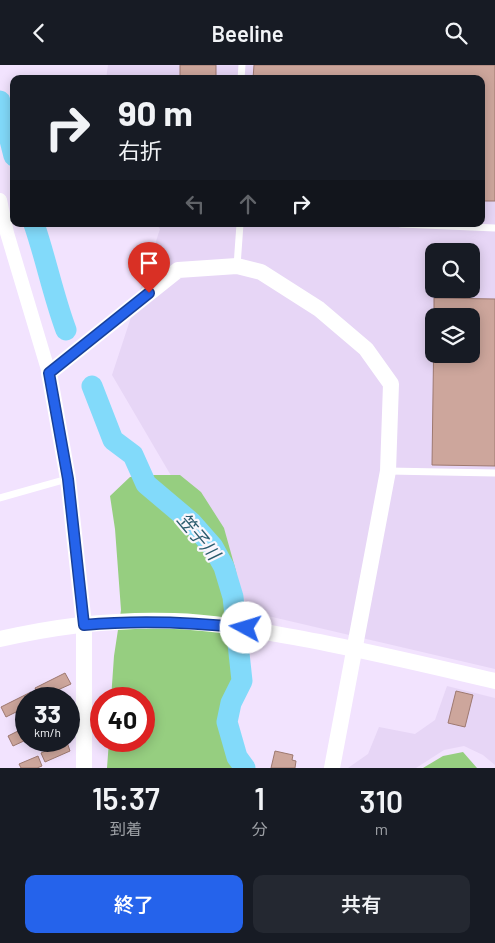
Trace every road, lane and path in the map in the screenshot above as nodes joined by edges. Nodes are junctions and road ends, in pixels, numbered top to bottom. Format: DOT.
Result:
graph roads {
  1 [pos="0,200"];
  2 [pos="240,227"];
  3 [pos="472,227"];
  4 [pos="495,228"];
  5 [pos="237,266"];
  6 [pos="49,373"];
  7 [pos="388,471"];
  8 [pos="495,473"];
  9 [pos="68,479"];
  10 [pos="0,497"];
  11 [pos="84,625"];
  12 [pos="0,639"];
  13 [pos="355,648"];
  14 [pos="495,681"];
  15 [pos="84,768"];
  16 [pos="332,768"];
  1 -- 6 [label="street"];
  2 -- 5 [label="lane"];
  3 -- 4 [label="lane"];
  5 -- 6 [label="street"];
  5 -- 7 [label="street"];
  6 -- 9 [label="street"];
  7 -- 8 [label="lane"];
  7 -- 13 [label="street"];
  9 -- 10 [label="lane"];
  9 -- 11 [label="street"];
  11 -- 12 [label="street"];
  11 -- 13 [label="street"];
  11 -- 15 [label="street"];
  13 -- 14 [label="street"];
  13 -- 16 [label="street"];
}
